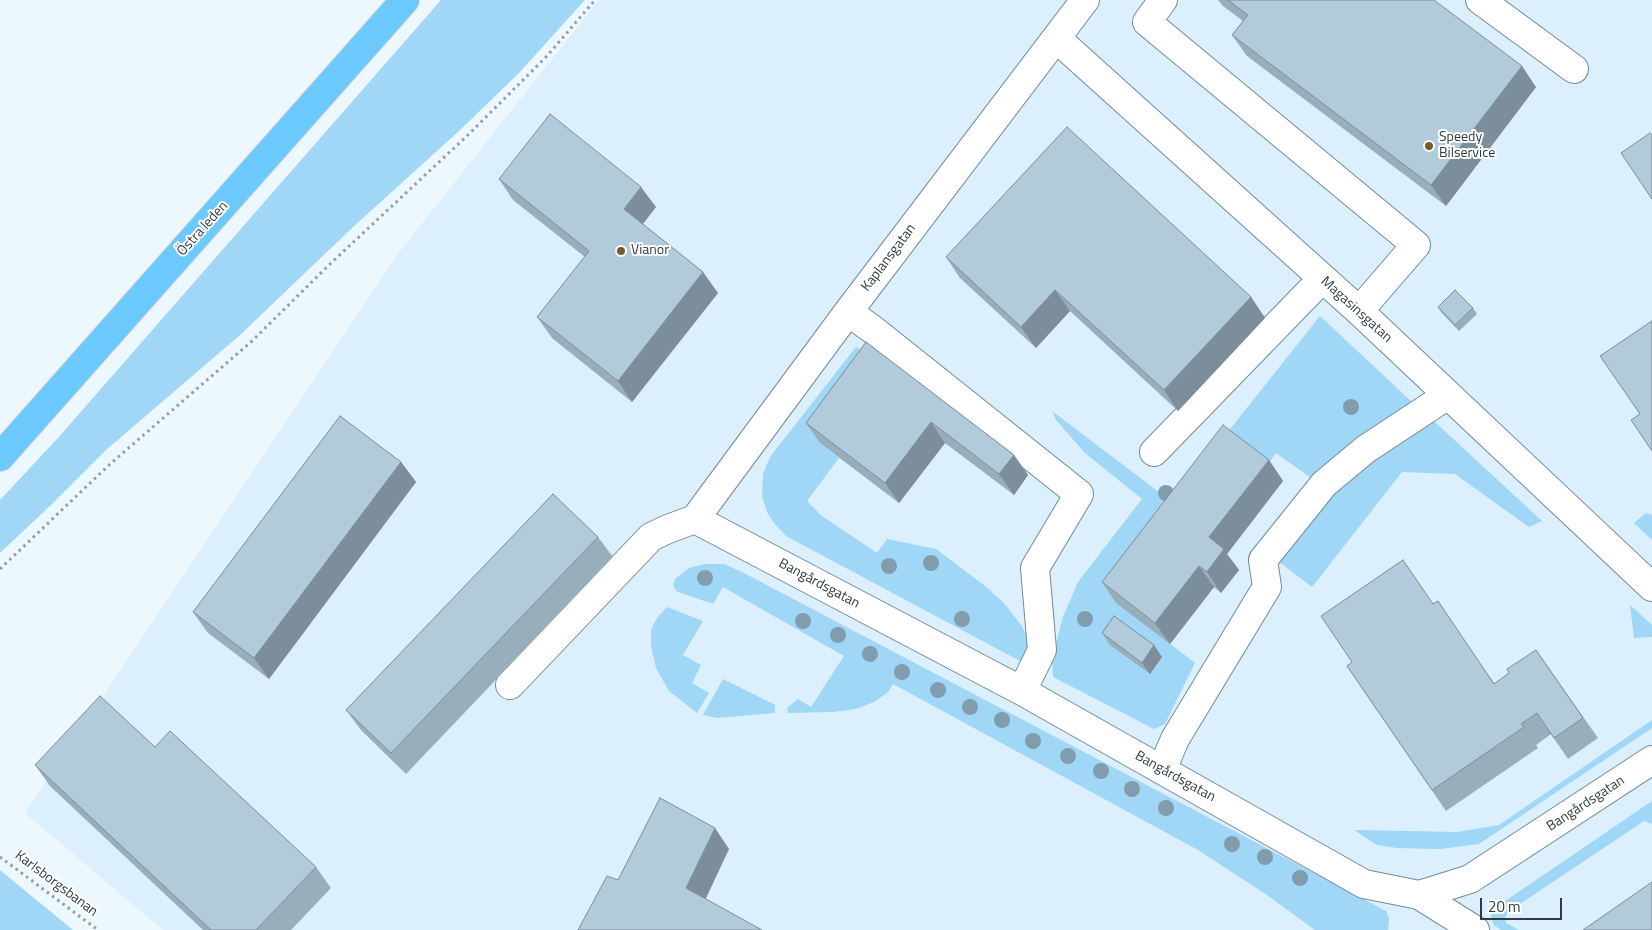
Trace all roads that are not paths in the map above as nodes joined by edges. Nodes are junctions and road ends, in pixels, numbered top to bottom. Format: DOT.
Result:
graph roads {
  1 [pos="405,0"];
  2 [pos="1086,0"];
  3 [pos="1163,0"];
  4 [pos="1480,0"];
  5 [pos="1056,38"];
  6 [pos="1574,69"];
  7 [pos="1322,279"];
  8 [pos="1358,311"];
  9 [pos="848,312"];
  10 [pos="1448,395"];
  11 [pos="1154,452"];
  12 [pos="0,457"];
  13 [pos="695,519"];
  14 [pos="1652,587"];
  15 [pos="510,685"];
  16 [pos="1022,691"];
  17 [pos="1652,760"];
  18 [pos="1162,770"];
  19 [pos="1419,895"];
  20 [pos="1475,930"];
  1 -- 12 [label="highway, Östra leden"];
  2 -- 5 [label="street, Kaplansgatan"];
  3 -- 8 [label="street"];
  4 -- 6 [label="street"];
  5 -- 7 [label="street, Magasinsgatan"];
  5 -- 9 [label="street, Kaplansgatan"];
  7 -- 8 [label="street, Magasinsgatan"];
  7 -- 11 [label="street"];
  8 -- 10 [label="street, Magasinsgatan"];
  9 -- 13 [label="street, Kaplansgatan"];
  9 -- 16 [label="street"];
  10 -- 14 [label="street, Magasinsgatan"];
  10 -- 18 [label="street"];
  13 -- 15 [label="street"];
  13 -- 16 [label="street, Bangårdsgatan"];
  16 -- 18 [label="street, Bangårdsgatan"];
  17 -- 19 [label="street, Bangårdsgatan"];
  18 -- 19 [label="street, Bangårdsgatan"];
  19 -- 20 [label="street"];
}
